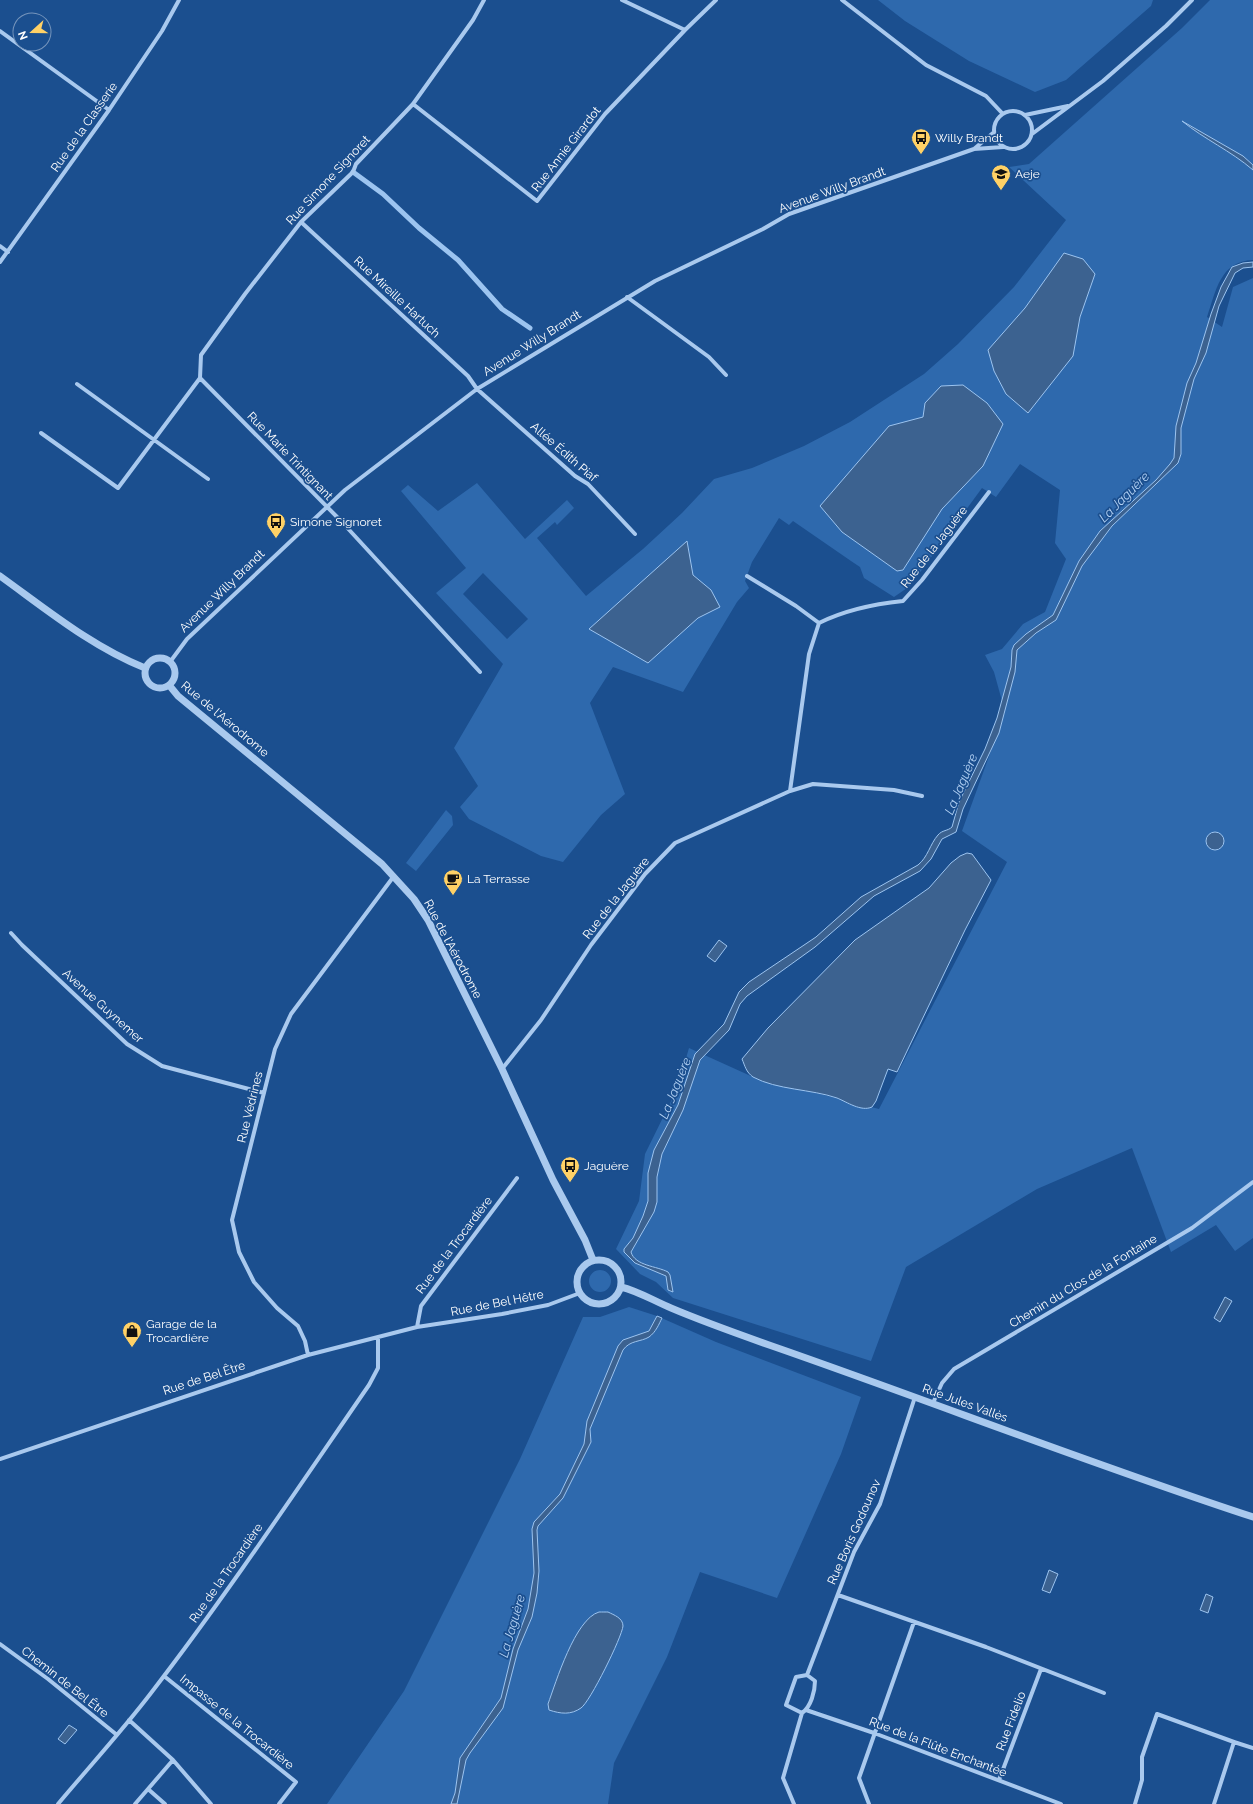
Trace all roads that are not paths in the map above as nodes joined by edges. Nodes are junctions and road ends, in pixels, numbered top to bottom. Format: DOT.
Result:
graph roads {
  1 [pos="179,0"];
  2 [pos="484,0"];
  3 [pos="622,0"];
  4 [pos="716,0"];
  5 [pos="842,0"];
  6 [pos="1192,0"];
  7 [pos="685,30"];
  8 [pos="0,31"];
  9 [pos="413,104"];
  10 [pos="1070,106"];
  11 [pos="109,110"];
  12 [pos="1002,113"];
  13 [pos="1025,115"];
  14 [pos="993,133"];
  15 [pos="1032,134"];
  16 [pos="1002,147"];
  17 [pos="974,149"];
  18 [pos="301,222"];
  19 [pos="0,246"];
  20 [pos="8,252"];
  21 [pos="0,262"];
  22 [pos="627,297"];
  23 [pos="726,375"];
  24 [pos="200,378"];
  25 [pos="77,384"];
  26 [pos="477,389"];
  27 [pos="41,432"];
  28 [pos="153,440"];
  29 [pos="208,479"];
  30 [pos="989,492"];
  31 [pos="325,507"];
  32 [pos="634,534"];
  33 [pos="0,576"];
  34 [pos="747,576"];
  35 [pos="819,622"];
  36 [pos="170,662"];
  37 [pos="145,668"];
  38 [pos="480,672"];
  39 [pos="169,685"];
  40 [pos="790,791"];
  41 [pos="922,796"];
  42 [pos="394,876"];
  43 [pos="12,933"];
  44 [pos="502,1069"];
  45 [pos="264,1093"];
  46 [pos="517,1178"];
  47 [pos="1253,1182"];
  48 [pos="593,1260"];
  49 [pos="621,1288"];
  50 [pos="580,1293"];
  51 [pos="417,1327"];
  52 [pos="378,1337"];
  53 [pos="308,1354"];
  54 [pos="915,1396"];
  55 [pos="933,1403"];
  56 [pos="0,1459"];
  57 [pos="1253,1517"];
  58 [pos="838,1595"];
  59 [pos="914,1622"];
  60 [pos="0,1644"];
  61 [pos="1041,1669"];
  62 [pos="807,1675"];
  63 [pos="164,1676"];
  64 [pos="1104,1693"];
  65 [pos="806,1710"];
  66 [pos="802,1712"];
  67 [pos="129,1720"];
  68 [pos="874,1733"];
  69 [pos="117,1735"];
  70 [pos="1234,1742"];
  71 [pos="1253,1748"];
  72 [pos="173,1760"];
  73 [pos="999,1780"];
  74 [pos="148,1789"];
  75 [pos="58,1804"];
  76 [pos="135,1804"];
  77 [pos="165,1804"];
  78 [pos="211,1804"];
  79 [pos="279,1804"];
  80 [pos="794,1804"];
  81 [pos="869,1804"];
  82 [pos="1061,1804"];
  83 [pos="1135,1804"];
  84 [pos="1214,1804"];
  1 -- 11 [label="street, Rue de la Classerie"];
  2 -- 9 [label="street, Rue Simone Signoret"];
  3 -- 7 [label="street"];
  4 -- 7 [label="street"];
  5 -- 12 [label="street"];
  6 -- 10 [label="street, Avenue Willy Brandt"];
  7 -- 9 [label="street, Rue Annie Girardot"];
  8 -- 11 [label="street"];
  9 -- 18 [label="street, Rue Simone Signoret"];
  10 -- 13 [label="street, Avenue Willy Brandt"];
  10 -- 15 [label="street, Avenue Willy Brandt"];
  11 -- 20 [label="street, Rue de la Classerie"];
  12 -- 13 [label="street, Avenue Willy Brandt"];
  12 -- 14 [label="street, Avenue Willy Brandt"];
  13 -- 15 [label="street"];
  14 -- 16 [label="street"];
  14 -- 17 [label="street, Avenue Willy Brandt"];
  15 -- 16 [label="street, Avenue Willy Brandt"];
  16 -- 17 [label="street, Avenue Willy Brandt"];
  17 -- 22 [label="street, Avenue Willy Brandt"];
  18 -- 24 [label="street, Rue Simone Signoret"];
  18 -- 26 [label="street, Rue Mireille Hartuch"];
  19 -- 20 [label="street"];
  20 -- 21 [label="street, Rue de la Classerie"];
  22 -- 23 [label="street"];
  22 -- 26 [label="street, Avenue Willy Brandt"];
  24 -- 28 [label="street"];
  24 -- 31 [label="street, Rue Marie Trintignant"];
  25 -- 28 [label="street"];
  26 -- 31 [label="street, Avenue Willy Brandt"];
  26 -- 32 [label="street, Allée Édith Piaf"];
  27 -- 28 [label="street"];
  28 -- 29 [label="street"];
  30 -- 35 [label="street, Rue de la Jaguère"];
  31 -- 36 [label="street, Avenue Willy Brandt"];
  31 -- 38 [label="street, Rue Marie Trintignant"];
  33 -- 37 [label="street"];
  34 -- 35 [label="street"];
  35 -- 40 [label="street"];
  36 -- 37 [label="street"];
  36 -- 39 [label="street"];
  37 -- 39 [label="street"];
  39 -- 42 [label="street, Rue de l'Aérodrome"];
  40 -- 41 [label="street, Rue de la Jaguère"];
  40 -- 44 [label="street, Rue de la Jaguère"];
  42 -- 44 [label="street, Rue de l'Aérodrome"];
  42 -- 45 [label="street, Rue Védrines"];
  43 -- 45 [label="street, Avenue Guynemer"];
  44 -- 48 [label="street, Rue de l'Aérodrome"];
  45 -- 53 [label="street, Rue Védrines"];
  46 -- 51 [label="street, Rue de la Trocardière"];
  47 -- 55 [label="street, Chemin du Clos de la Fontaine"];
  48 -- 49 [label="street"];
  48 -- 50 [label="street"];
  49 -- 50 [label="street"];
  49 -- 54 [label="street, Rue Jules Vallès"];
  50 -- 51 [label="street, Rue de Bel Hêtre"];
  51 -- 52 [label="street, Rue de Bel Être"];
  52 -- 53 [label="street, Rue de Bel Être"];
  52 -- 63 [label="street, Rue de la Trocardière"];
  53 -- 56 [label="street, Rue de Bel Être"];
  54 -- 55 [label="street, Rue Jules Vallès"];
  54 -- 58 [label="street, Rue Boris Godounov"];
  55 -- 57 [label="street, Rue Jules Vallès"];
  58 -- 59 [label="street"];
  58 -- 62 [label="street, Rue Boris Godounov"];
  59 -- 61 [label="street"];
  59 -- 68 [label="street"];
  60 -- 69 [label="street, Chemin de Bel Être"];
  61 -- 64 [label="street"];
  61 -- 73 [label="street, Rue Fidelio"];
  62 -- 65 [label="street"];
  62 -- 66 [label="street"];
  63 -- 67 [label="street, Rue de la Trocardière"];
  63 -- 79 [label="street, Impasse de la Trocardière"];
  65 -- 66 [label="street"];
  65 -- 68 [label="street, Rue de la Flûte Enchantée"];
  66 -- 80 [label="street"];
  67 -- 69 [label="street, Rue de la Trocardière"];
  67 -- 72 [label="street"];
  68 -- 73 [label="street, Rue de la Flûte Enchantée"];
  68 -- 81 [label="street"];
  69 -- 75 [label="street, Rue de la Trocardière"];
  70 -- 71 [label="street"];
  70 -- 83 [label="street"];
  70 -- 84 [label="street"];
  72 -- 74 [label="street"];
  72 -- 78 [label="street"];
  73 -- 82 [label="street, Rue de la Flûte Enchantée"];
  74 -- 76 [label="street"];
  74 -- 77 [label="street"];
}
